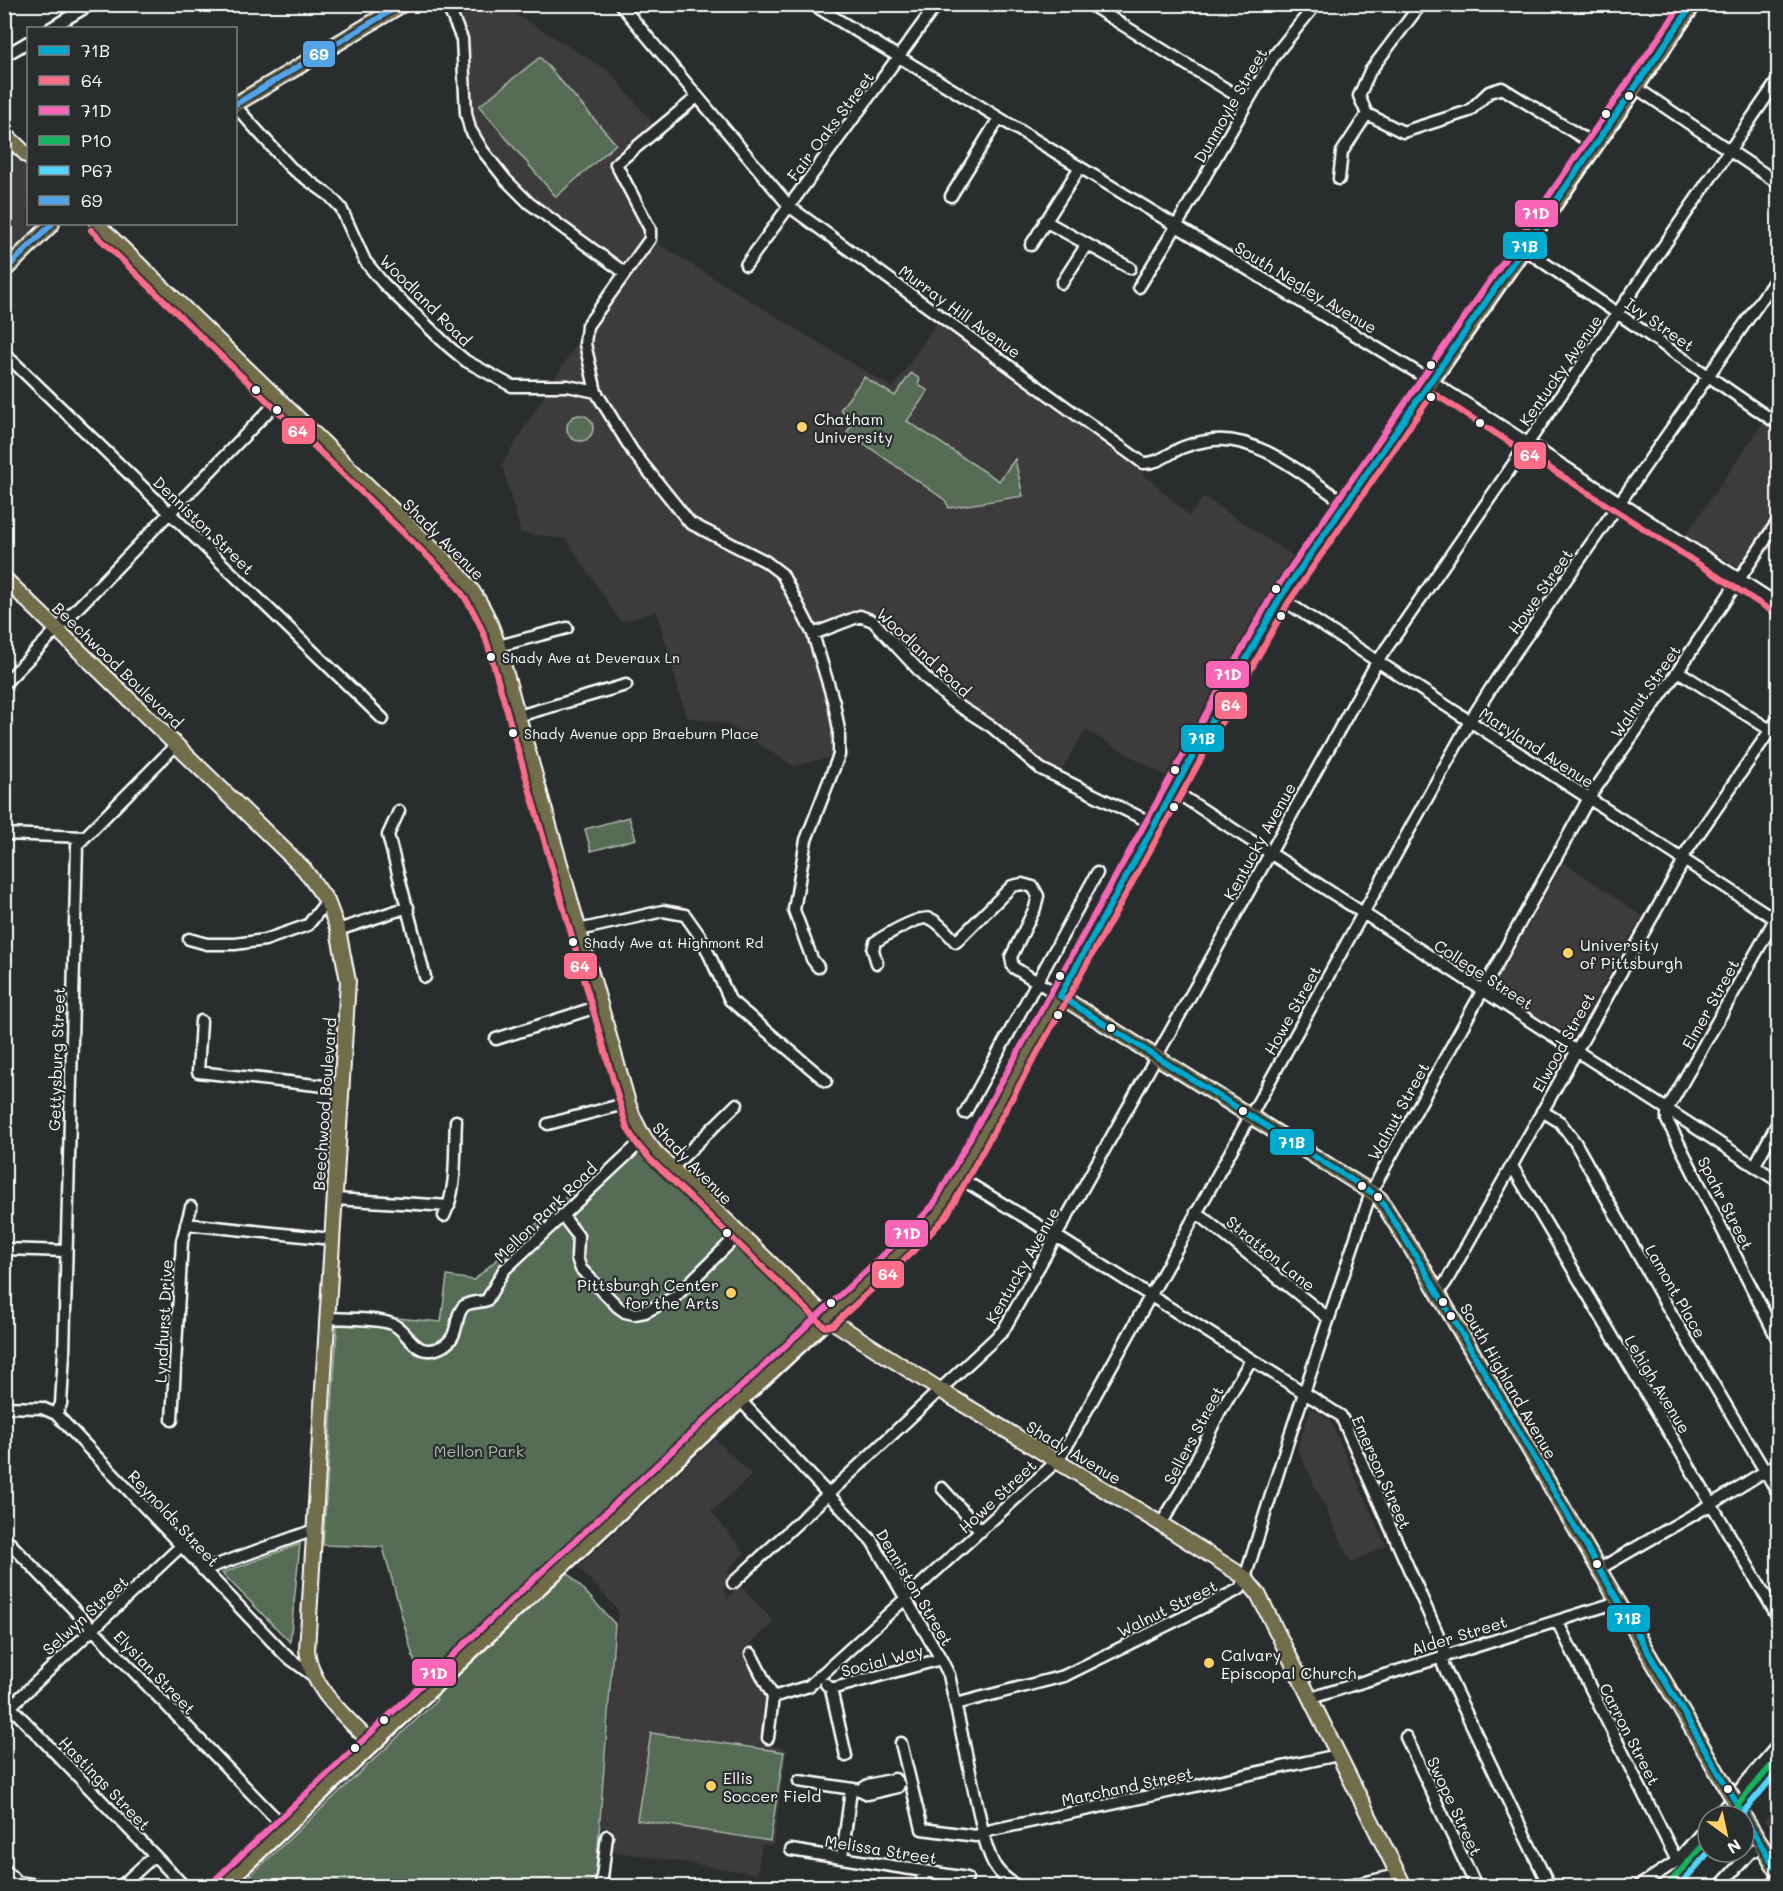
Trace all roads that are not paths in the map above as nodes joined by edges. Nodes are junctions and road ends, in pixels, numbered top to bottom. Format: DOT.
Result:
graph roads {
  1 [pos="91,4"];
  2 [pos="447,4"];
  3 [pos="620,4"];
  4 [pos="812,4"];
  5 [pos="937,4"];
  6 [pos="1089,4"];
  7 [pos="1316,4"];
  8 [pos="1421,4"];
  9 [pos="1693,4"];
  10 [pos="403,5"];
  11 [pos="53,27"];
  12 [pos="27,43"];
  13 [pos="4,56"];
  14 [pos="900,58"];
  15 [pos="1779,80"];
  16 [pos="1635,87"];
  17 [pos="697,97"];
  18 [pos="1248,102"];
  19 [pos="237,104"];
  20 [pos="237,106"];
  21 [pos="1367,114"];
  22 [pos="999,118"];
  23 [pos="4,133"];
  24 [pos="1595,145"];
  25 [pos="1730,150"];
  26 [pos="27,155"];
  27 [pos="1080,167"];
  28 [pos="1339,179"];
  29 [pos="1779,183"];
  30 [pos="951,196"];
  31 [pos="790,207"];
  32 [pos="1046,221"];
  33 [pos="51,225"];
  34 [pos="98,225"];
  35 [pos="1177,225"];
  36 [pos="1087,244"];
  37 [pos="1031,245"];
  38 [pos="1524,249"];
  39 [pos="746,264"];
  40 [pos="1130,268"];
  41 [pos="4,271"];
  42 [pos="624,273"];
  43 [pos="1779,276"];
  44 [pos="1062,283"];
  45 [pos="1139,287"];
  46 [pos="1618,313"];
  47 [pos="4,353"];
  48 [pos="1709,377"];
  49 [pos="1431,381"];
  50 [pos="596,392"];
  51 [pos="279,400"];
  52 [pos="1779,424"];
  53 [pos="1528,443"];
  54 [pos="1622,503"];
  55 [pos="1346,504"];
  56 [pos="170,513"];
  57 [pos="1779,521"];
  58 [pos="4,578"];
  59 [pos="1740,579"];
  60 [pos="1280,598"];
  61 [pos="1779,604"];
  62 [pos="567,628"];
  63 [pos="57,630"];
  64 [pos="813,634"];
  65 [pos="498,646"];
  66 [pos="1377,662"];
  67 [pos="1678,671"];
  68 [pos="4,684"];
  69 [pos="626,685"];
  70 [pos="518,716"];
  71 [pos="383,718"];
  72 [pos="1779,719"];
  73 [pos="1470,721"];
  74 [pos="1775,733"];
  75 [pos="176,745"];
  76 [pos="1174,791"];
  77 [pos="1589,798"];
  78 [pos="399,811"];
  79 [pos="1155,825"];
  80 [pos="4,834"];
  81 [pos="84,837"];
  82 [pos="1269,853"];
  83 [pos="1682,858"];
  84 [pos="1097,873"];
  85 [pos="327,901"];
  86 [pos="408,907"];
  87 [pos="1363,913"];
  88 [pos="1777,918"];
  89 [pos="339,930"];
  90 [pos="579,930"];
  91 [pos="189,939"];
  92 [pos="877,963"];
  93 [pos="818,967"];
  94 [pos="425,977"];
  95 [pos="1037,982"];
  96 [pos="1482,990"];
  97 [pos="1060,996"];
  98 [pos="600,1006"];
  99 [pos="201,1021"];
  100 [pos="496,1039"];
  101 [pos="1576,1050"];
  102 [pos="1156,1057"];
  103 [pos="826,1081"];
  104 [pos="343,1088"];
  105 [pos="628,1103"];
  106 [pos="737,1104"];
  107 [pos="1667,1110"];
  108 [pos="1542,1111"];
  109 [pos="965,1113"];
  110 [pos="1251,1115"];
  111 [pos="456,1121"];
  112 [pos="1779,1122"];
  113 [pos="548,1124"];
  114 [pos="644,1139"];
  115 [pos="1755,1165"];
  116 [pos="1512,1166"];
  117 [pos="672,1168"];
  118 [pos="957,1177"];
  119 [pos="1779,1181"];
  120 [pos="1371,1192"];
  121 [pos="335,1199"];
  122 [pos="191,1206"];
  123 [pos="1196,1212"];
  124 [pos="562,1215"];
  125 [pos="186,1224"];
  126 [pos="739,1234"];
  127 [pos="1056,1236"];
  128 [pos="332,1239"];
  129 [pos="4,1249"];
  130 [pos="66,1251"];
  131 [pos="1438,1293"];
  132 [pos="1151,1296"];
  133 [pos="327,1318"];
  134 [pos="827,1318"];
  135 [pos="1328,1318"];
  136 [pos="1779,1340"];
  137 [pos="1251,1360"];
  138 [pos="940,1390"];
  139 [pos="1305,1394"];
  140 [pos="740,1400"];
  141 [pos="4,1407"];
  142 [pos="56,1414"];
  143 [pos="172,1420"];
  144 [pos="1057,1461"];
  145 [pos="1779,1463"];
  146 [pos="1765,1471"];
  147 [pos="942,1488"];
  148 [pos="1779,1493"];
  149 [pos="830,1494"];
  150 [pos="1712,1504"];
  151 [pos="1161,1524"];
  152 [pos="314,1530"];
  153 [pos="981,1531"];
  154 [pos="4,1537"];
  155 [pos="180,1547"];
  156 [pos="1599,1569"];
  157 [pos="203,1570"];
  158 [pos="1245,1578"];
  159 [pos="733,1583"];
  160 [pos="906,1599"];
  161 [pos="1618,1602"];
  162 [pos="1779,1617"];
  163 [pos="1557,1621"];
  164 [pos="93,1629"];
  165 [pos="751,1654"];
  166 [pos="1443,1656"];
  167 [pos="941,1659"];
  168 [pos="312,1675"];
  169 [pos="821,1676"];
  170 [pos="831,1689"];
  171 [pos="773,1697"];
  172 [pos="1311,1698"];
  173 [pos="8,1703"];
  174 [pos="956,1704"];
  175 [pos="1406,1737"];
  176 [pos="768,1738"];
  177 [pos="901,1743"];
  178 [pos="372,1744"];
  179 [pos="1779,1745"];
  180 [pos="846,1755"];
  181 [pos="1338,1755"];
  182 [pos="799,1781"];
  183 [pos="1727,1804"];
  184 [pos="1737,1804"];
  185 [pos="284,1827"];
  186 [pos="983,1833"];
  187 [pos="607,1836"];
  188 [pos="1756,1837"];
  189 [pos="1696,1839"];
  190 [pos="1760,1844"];
  191 [pos="791,1850"];
  192 [pos="154,1856"];
  193 [pos="842,1857"];
  194 [pos="1677,1861"];
  195 [pos="4,1869"];
  196 [pos="923,1871"];
  197 [pos="1779,1872"];
  198 [pos="967,1878"];
  199 [pos="1779,1878"];
  200 [pos="4,1880"];
  201 [pos="1401,1881"];
  202 [pos="17,1882"];
  203 [pos="44,1887"];
  204 [pos="121,1887"];
  205 [pos="184,1887"];
  206 [pos="222,1887"];
  207 [pos="601,1887"];
  208 [pos="922,1887"];
  209 [pos="1017,1887"];
  210 [pos="1348,1887"];
  211 [pos="1476,1887"];
  212 [pos="1549,1887"];
  213 [pos="1639,1887"];
  214 [pos="1720,1887"];
  215 [pos="1772,1887"];
  1 -- 11 [label="street"];
  2 -- 42 [label="street"];
  3 -- 17 [label="street, Murray Hill Avenue"];
  4 -- 14 [label="street, South Negley Avenue"];
  5 -- 14 [label="street, Fair Oaks Street"];
  6 -- 18 [label="street"];
  7 -- 18 [label="street, Dunmoyle Street"];
  8 -- 21 [label="street"];
  9 -- 16 [label="highway"];
  10 -- 19 [label="main road"];
  12 -- 13 [label="street"];
  14 -- 22 [label="street, South Negley Avenue"];
  14 -- 31 [label="street, Fair Oaks Street"];
  15 -- 25 [label="street, Kentucky Avenue"];
  16 -- 24 [label="highway"];
  16 -- 25 [label="street"];
  17 -- 31 [label="street, Murray Hill Avenue"];
  17 -- 42 [label="street"];
  18 -- 35 [label="street, Dunmoyle Street"];
  20 -- 50 [label="street, Woodland Road"];
  21 -- 24 [label="street"];
  21 -- 28 [label="street"];
  22 -- 27 [label="street, South Negley Avenue"];
  22 -- 30 [label="street"];
  23 -- 26 [label="main road"];
  24 -- 38 [label="highway"];
  25 -- 29 [label="street"];
  25 -- 46 [label="street, Kentucky Avenue"];
  27 -- 32 [label="street"];
  27 -- 35 [label="street, South Negley Avenue"];
  31 -- 39 [label="street, Fair Oaks Street"];
  31 -- 55 [label="street, Murray Hill Avenue"];
  32 -- 36 [label="street"];
  32 -- 37 [label="street"];
  33 -- 41 [label="main road"];
  34 -- 51 [label="main road, Shady Avenue"];
  35 -- 45 [label="street, Dunmoyle Street"];
  35 -- 49 [label="street, South Negley Avenue"];
  36 -- 40 [label="street"];
  36 -- 44 [label="street"];
  38 -- 46 [label="street, Ivy Street"];
  38 -- 49 [label="highway"];
  42 -- 50 [label="street"];
  43 -- 48 [label="street, Howe Street"];
  46 -- 48 [label="street, Ivy Street"];
  46 -- 53 [label="street, Kentucky Avenue"];
  47 -- 56 [label="street, Denniston Street"];
  48 -- 52 [label="street, Ivy Street"];
  48 -- 54 [label="street, Howe Street"];
  49 -- 53 [label="street, South Negley Avenue"];
  49 -- 55 [label="highway"];
  50 -- 64 [label="street"];
  51 -- 56 [label="street"];
  51 -- 65 [label="main road, Shady Avenue"];
  53 -- 54 [label="street, South Negley Avenue"];
  53 -- 66 [label="street, Kentucky Avenue"];
  54 -- 59 [label="street, South Negley Avenue"];
  54 -- 73 [label="street, Howe Street"];
  55 -- 60 [label="highway"];
  56 -- 63 [label="street"];
  56 -- 71 [label="street, Denniston Street"];
  57 -- 59 [label="street, Walnut Street"];
  58 -- 63 [label="main road, Beechwood Boulevard"];
  59 -- 61 [label="street, South Negley Avenue"];
  59 -- 67 [label="street, Walnut Street"];
  60 -- 66 [label="street, Maryland Avenue"];
  60 -- 76 [label="highway"];
  62 -- 65 [label="street"];
  63 -- 68 [label="street"];
  63 -- 75 [label="main road, Beechwood Boulevard"];
  64 -- 79 [label="street, Woodland Road"];
  64 -- 93 [label="street"];
  65 -- 70 [label="main road, Shady Avenue"];
  66 -- 73 [label="street, Maryland Avenue"];
  66 -- 82 [label="street, Kentucky Avenue"];
  67 -- 74 [label="street"];
  67 -- 77 [label="street, Walnut Street"];
  69 -- 70 [label="street"];
  70 -- 90 [label="main road, Shady Avenue"];
  72 -- 74 [label="street, Elwood Street"];
  73 -- 77 [label="street, Maryland Avenue"];
  73 -- 87 [label="street, Howe Street"];
  74 -- 83 [label="street, Elwood Street"];
  75 -- 81 [label="street, Gettysburg Street"];
  75 -- 85 [label="main road, Beechwood Boulevard"];
  76 -- 79 [label="highway"];
  76 -- 82 [label="street, College Street"];
  77 -- 83 [label="street, Maryland Avenue"];
  77 -- 96 [label="street, Walnut Street"];
  78 -- 86 [label="street"];
  79 -- 97 [label="highway"];
  80 -- 81 [label="street"];
  81 -- 130 [label="street, Gettysburg Street"];
  82 -- 87 [label="street, College Street"];
  82 -- 102 [label="street, Kentucky Avenue"];
  83 -- 88 [label="street, Maryland Avenue"];
  83 -- 101 [label="street, Elwood Street"];
  84 -- 95 [label="street"];
  85 -- 89 [label="main road, Beechwood Boulevard"];
  85 -- 91 [label="street"];
  86 -- 89 [label="street"];
  86 -- 94 [label="street"];
  87 -- 96 [label="street, College Street"];
  87 -- 110 [label="street, Howe Street"];
  88 -- 107 [label="street, Elmer Street"];
  89 -- 104 [label="main road, Beechwood Boulevard"];
  90 -- 98 [label="main road, Shady Avenue"];
  90 -- 103 [label="street"];
  92 -- 95 [label="street"];
  95 -- 97 [label="street"];
  95 -- 109 [label="street"];
  96 -- 101 [label="street, College Street"];
  96 -- 120 [label="street, Walnut Street"];
  97 -- 102 [label="main road, South Highland Avenue"];
  97 -- 118 [label="highway"];
  98 -- 100 [label="street"];
  98 -- 105 [label="main road, Shady Avenue"];
  99 -- 104 [label="street"];
  101 -- 107 [label="street, College Street"];
  101 -- 108 [label="street, Elwood Street"];
  102 -- 110 [label="main road, South Highland Avenue"];
  102 -- 127 [label="street, Kentucky Avenue"];
  104 -- 121 [label="main road, Beechwood Boulevard"];
  105 -- 113 [label="street"];
  105 -- 114 [label="main road, Shady Avenue"];
  106 -- 117 [label="street"];
  107 -- 115 [label="street, College Street"];
  107 -- 136 [label="street, Spahr Street"];
  108 -- 116 [label="street, Elwood Street"];
  108 -- 146 [label="street, Lamont Place"];
  110 -- 120 [label="main road, South Highland Avenue"];
  110 -- 123 [label="street, Howe Street"];
  111 -- 121 [label="street"];
  112 -- 115 [label="street"];
  114 -- 117 [label="main road, Shady Avenue"];
  114 -- 124 [label="street, Mellon Park Road"];
  115 -- 119 [label="street, College Street"];
  116 -- 131 [label="street, Elwood Street"];
  116 -- 150 [label="street, Lehigh Avenue"];
  117 -- 126 [label="main road, Shady Avenue"];
  118 -- 127 [label="street, Emerson Street"];
  118 -- 134 [label="highway"];
  120 -- 131 [label="main road, South Highland Avenue"];
  120 -- 135 [label="street, Walnut Street"];
  121 -- 128 [label="main road, Beechwood Boulevard"];
  122 -- 125 [label="street, Lyndhurst Drive"];
  123 -- 132 [label="street, Howe Street"];
  123 -- 135 [label="street, Stratton Lane"];
  124 -- 126 [label="street"];
  124 -- 133 [label="street, Mellon Park Road"];
  125 -- 128 [label="street"];
  125 -- 143 [label="street, Lyndhurst Drive"];
  126 -- 134 [label="main road, Shady Avenue"];
  127 -- 132 [label="street, Emerson Street"];
  127 -- 138 [label="street, Kentucky Avenue"];
  128 -- 133 [label="main road, Beechwood Boulevard"];
  129 -- 130 [label="street"];
  130 -- 142 [label="street, Gettysburg Street"];
  131 -- 156 [label="main road, South Highland Avenue"];
  132 -- 137 [label="street, Emerson Street"];
  132 -- 144 [label="street, Howe Street"];
  133 -- 152 [label="main road, Beechwood Boulevard"];
  134 -- 138 [label="main road, Shady Avenue"];
  134 -- 140 [label="highway"];
  135 -- 139 [label="street, Walnut Street"];
  137 -- 139 [label="street, Emerson Street"];
  137 -- 151 [label="street, Sellers Street"];
  138 -- 144 [label="main road, Shady Avenue"];
  138 -- 149 [label="street, Kentucky Avenue"];
  139 -- 158 [label="street, Walnut Street"];
  139 -- 166 [label="street, Emerson Street"];
  140 -- 149 [label="street, Denniston Street"];
  140 -- 178 [label="highway"];
  141 -- 142 [label="street"];
  142 -- 155 [label="street, Reynolds Street"];
  144 -- 151 [label="main road, Shady Avenue"];
  144 -- 153 [label="street, Howe Street"];
  145 -- 146 [label="street"];
  146 -- 148 [label="street, Lamont Place"];
  146 -- 150 [label="street"];
  147 -- 153 [label="street"];
  149 -- 159 [label="street, Kentucky Avenue"];
  149 -- 160 [label="street, Denniston Street"];
  150 -- 156 [label="street"];
  150 -- 162 [label="street, Lehigh Avenue"];
  151 -- 158 [label="main road, Shady Avenue"];
  152 -- 157 [label="street"];
  152 -- 168 [label="main road, Beechwood Boulevard"];
  153 -- 160 [label="street, Howe Street"];
  154 -- 164 [label="street, Elysian Street"];
  155 -- 157 [label="street, Reynolds Street"];
  155 -- 164 [label="street, Selwyn Street"];
  156 -- 161 [label="main road, South Highland Avenue"];
  157 -- 168 [label="street, Reynolds Street"];
  158 -- 172 [label="main road, Shady Avenue"];
  158 -- 174 [label="street, Walnut Street"];
  160 -- 167 [label="street, Denniston Street"];
  160 -- 169 [label="street, Howe Street"];
  161 -- 163 [label="street, Alder Street"];
  161 -- 184 [label="main road, South Highland Avenue, bridge"];
  163 -- 166 [label="street, Alder Street"];
  163 -- 194 [label="street, Carron Street"];
  164 -- 173 [label="street, Selwyn Street"];
  164 -- 185 [label="street, Elysian Street"];
  165 -- 171 [label="street"];
  166 -- 172 [label="street, Alder Street"];
  166 -- 212 [label="street, Emerson Street"];
  167 -- 170 [label="street, Social Way"];
  167 -- 174 [label="street, Denniston Street"];
  168 -- 178 [label="main road, Beechwood Boulevard"];
  169 -- 170 [label="street"];
  169 -- 171 [label="street, Howe Street"];
  170 -- 180 [label="street"];
  171 -- 176 [label="street"];
  172 -- 181 [label="main road, Shady Avenue"];
  173 -- 192 [label="street, Hastings Street"];
  174 -- 186 [label="street, Denniston Street"];
  175 -- 211 [label="street, Swope Street"];
  177 -- 186 [label="street, Marchand Street"];
  178 -- 185 [label="highway"];
  179 -- 183 [label="street"];
  181 -- 186 [label="street, Marchand Street"];
  181 -- 201 [label="main road, Shady Avenue"];
  182 -- 193 [label="street"];
  185 -- 206 [label="highway"];
  186 -- 209 [label="street, Denniston Street"];
  187 -- 207 [label="street"];
  188 -- 190 [label="main road, South Highland Avenue"];
  189 -- 194 [label="street"];
  190 -- 197 [label="main road, South Highland Avenue"];
  190 -- 214 [label="street"];
  191 -- 193 [label="street, Melissa Street"];
  192 -- 204 [label="street"];
  192 -- 205 [label="street, Hastings Street"];
  193 -- 196 [label="street, Melissa Street"];
  194 -- 213 [label="street"];
  195 -- 202 [label="street"];
  196 -- 198 [label="street, Melissa Street"];
  196 -- 208 [label="street"];
  199 -- 215 [label="street"];
  200 -- 202 [label="street"];
  201 -- 210 [label="street"];
  202 -- 203 [label="street"];
}
